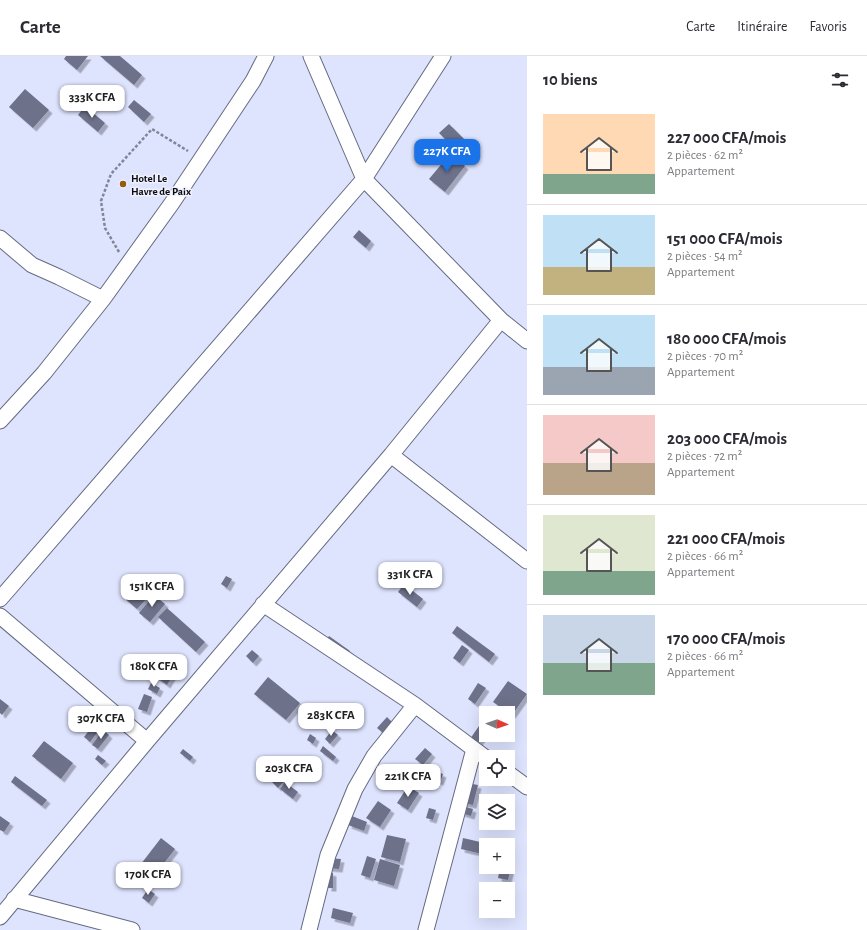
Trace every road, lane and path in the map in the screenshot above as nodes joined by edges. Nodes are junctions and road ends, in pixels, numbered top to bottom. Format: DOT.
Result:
graph roads {
  1 [pos="266,56"];
  2 [pos="311,56"];
  3 [pos="443,56"];
  4 [pos="200,159"];
  5 [pos="364,179"];
  6 [pos="0,238"];
  7 [pos="127,265"];
  8 [pos="103,299"];
  9 [pos="501,320"];
  10 [pos="527,341"];
  11 [pos="0,421"];
  12 [pos="391,455"];
  13 [pos="527,561"];
  14 [pos="0,599"];
  15 [pos="263,604"];
  16 [pos="0,616"];
  17 [pos="415,705"];
  18 [pos="146,742"];
  19 [pos="479,752"];
  20 [pos="479,756"];
  21 [pos="515,778"];
  22 [pos="527,787"];
  23 [pos="14,899"];
  24 [pos="0,917"];
  25 [pos="132,930"];
  26 [pos="309,930"];
  27 [pos="426,930"];
  1 -- 4 [label="street"];
  2 -- 5 [label="street"];
  3 -- 5 [label="street"];
  4 -- 7 [label="street"];
  4 -- 7 [label="path"];
  5 -- 9 [label="street"];
  5 -- 14 [label="street"];
  6 -- 8 [label="street"];
  7 -- 8 [label="street"];
  8 -- 11 [label="street"];
  9 -- 10 [label="street"];
  9 -- 12 [label="street"];
  12 -- 13 [label="street"];
  12 -- 15 [label="street"];
  15 -- 17 [label="street"];
  15 -- 18 [label="street"];
  16 -- 18 [label="street"];
  17 -- 19 [label="street"];
  17 -- 26 [label="street"];
  18 -- 23 [label="street"];
  20 -- 27 [label="street"];
  21 -- 22 [label="street"];
  23 -- 24 [label="street"];
  23 -- 25 [label="street"];
}
